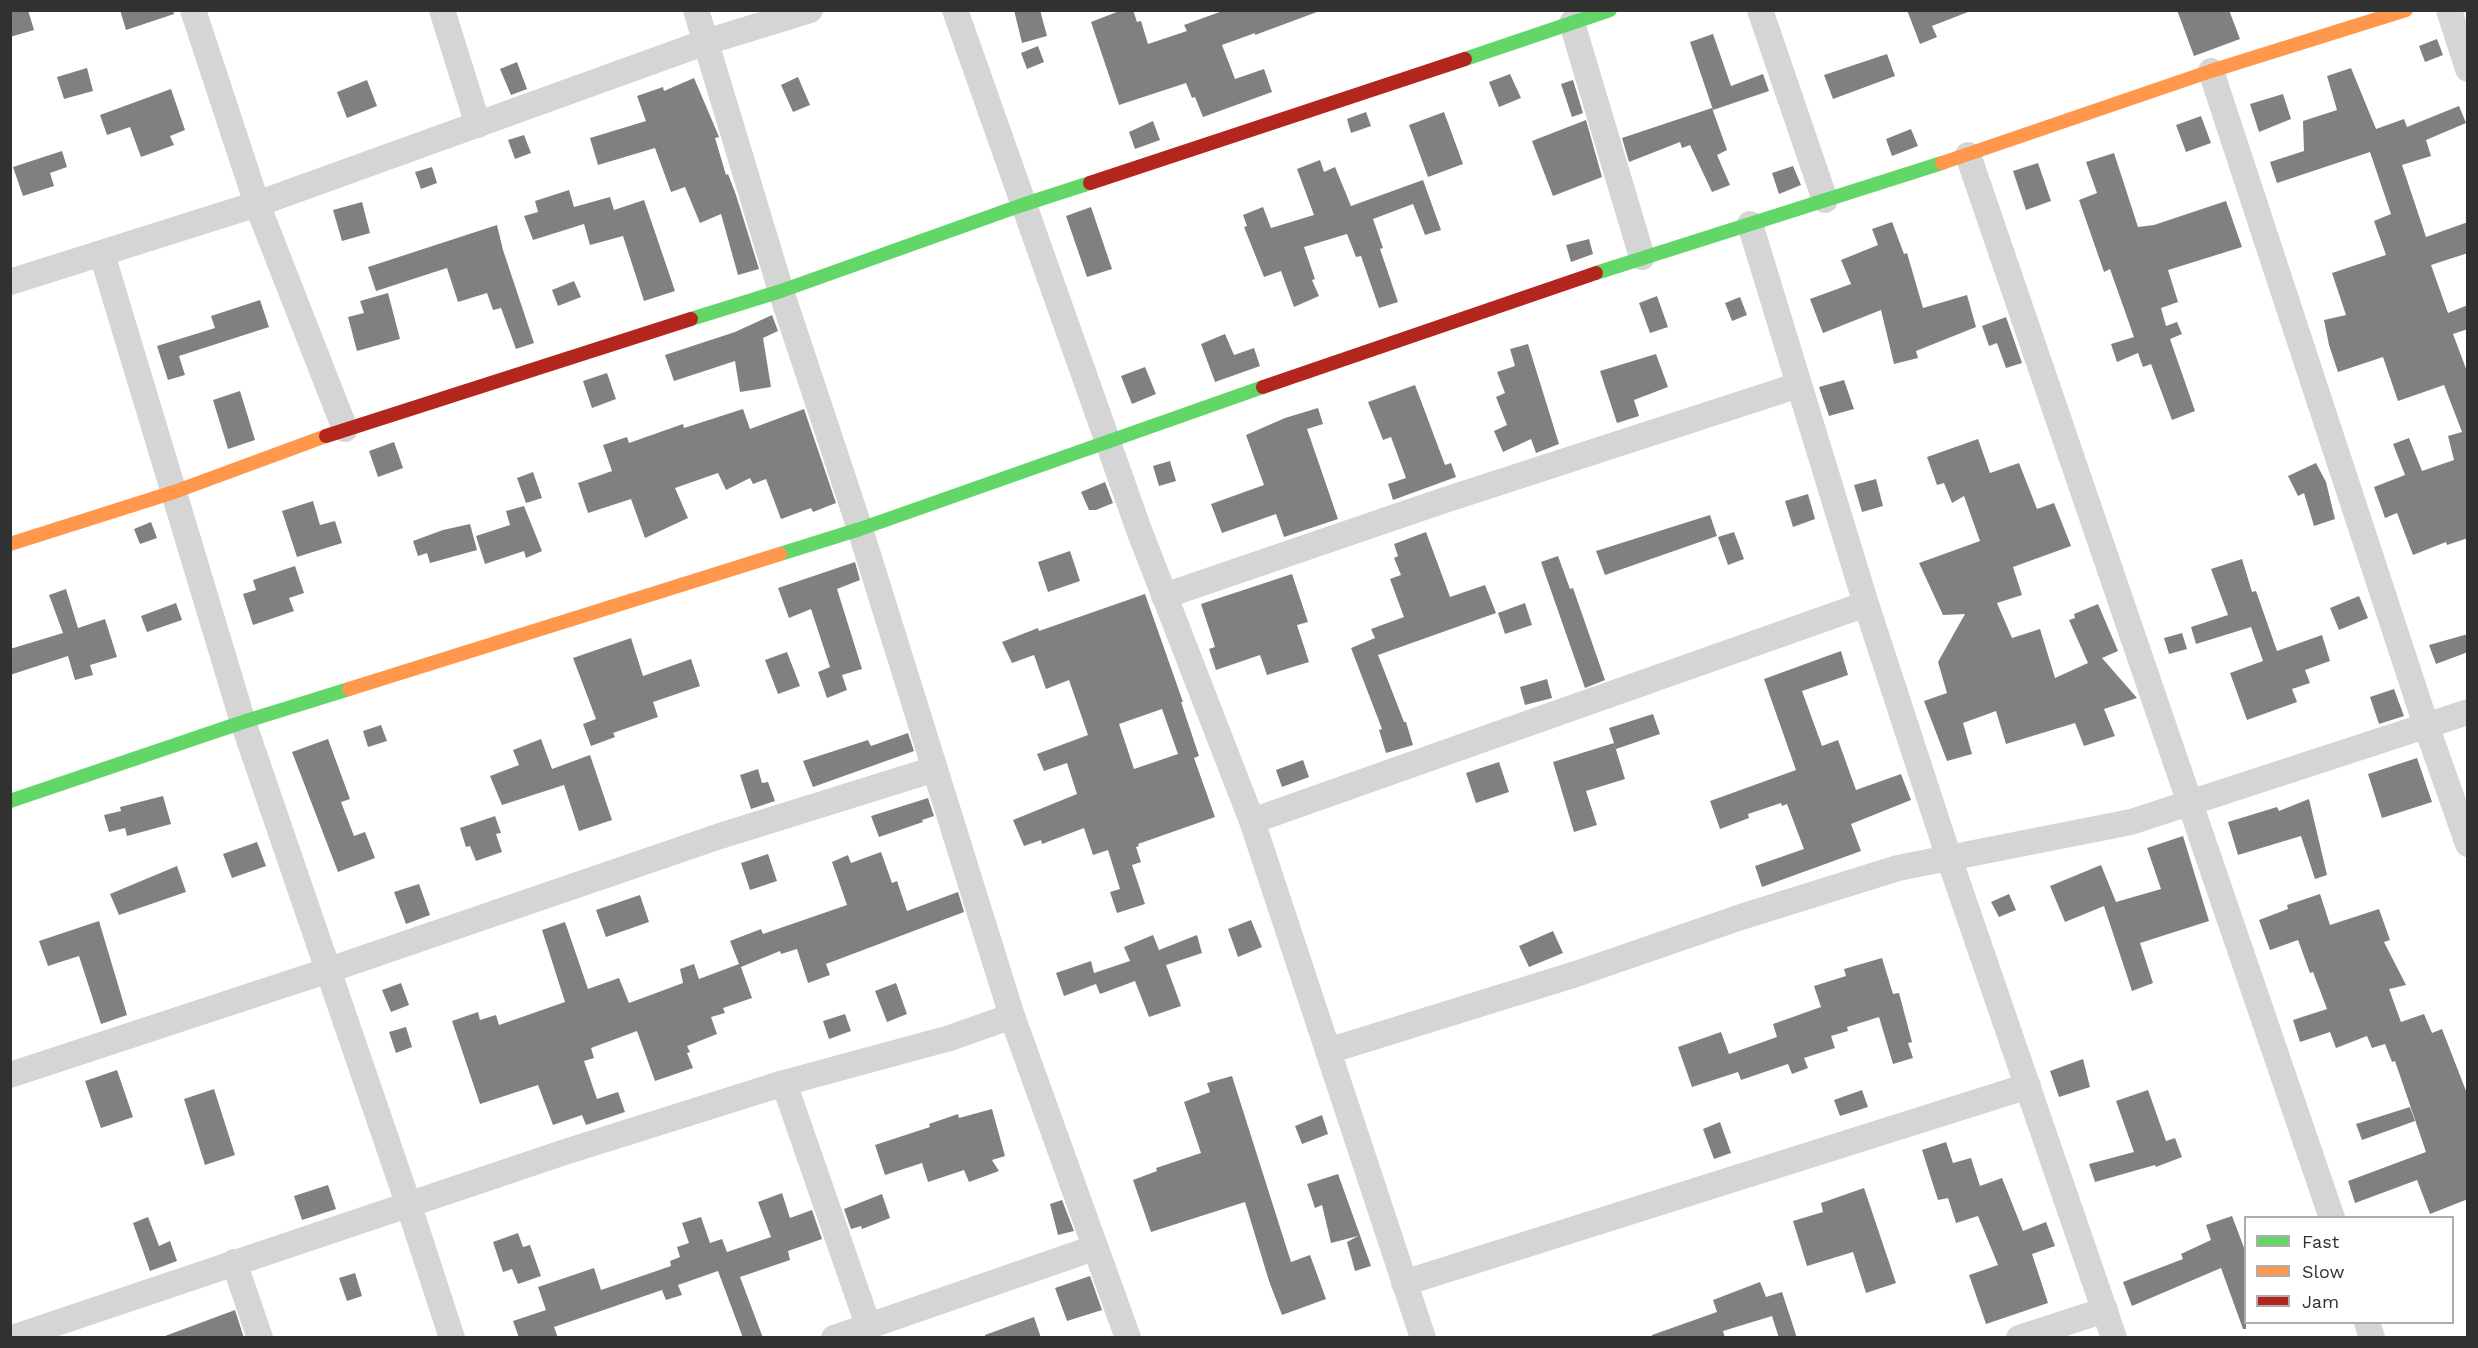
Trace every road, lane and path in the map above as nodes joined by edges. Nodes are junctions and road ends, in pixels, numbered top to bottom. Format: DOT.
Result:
graph roads {
  1 [pos="193,10"];
  2 [pos="442,10"];
  3 [pos="696,10"];
  4 [pos="955,10"];
  5 [pos="1610,10"];
  6 [pos="1760,10"];
  7 [pos="2406,10"];
  8 [pos="2450,10"];
  9 [pos="802,12"];
  10 [pos="1572,23"];
  11 [pos="706,42"];
  12 [pos="2468,69"];
  13 [pos="2211,71"];
  14 [pos="478,125"];
  15 [pos="1968,155"];
  16 [pos="1826,200"];
  17 [pos="257,204"];
  18 [pos="1022,205"];
  19 [pos="1750,224"];
  20 [pos="102,254"];
  21 [pos="1642,257"];
  22 [pos="11,280"];
  23 [pos="781,291"];
  24 [pos="1798,386"];
  25 [pos="345,429"];
  26 [pos="1107,440"];
  27 [pos="174,492"];
  28 [pos="860,529"];
  29 [pos="10,544"];
  30 [pos="1164,596"];
  31 [pos="1866,604"];
  32 [pos="2468,712"];
  33 [pos="243,722"];
  34 [pos="2426,725"];
  35 [pos="935,769"];
  36 [pos="10,801"];
  37 [pos="2191,803"];
  38 [pos="1252,821"];
  39 [pos="2468,844"];
  40 [pos="1949,858"];
  41 [pos="329,970"];
  42 [pos="1012,1016"];
  43 [pos="1328,1051"];
  44 [pos="10,1075"];
  45 [pos="784,1083"];
  46 [pos="2028,1086"];
  47 [pos="408,1203"];
  48 [pos="2331,1216"];
  49 [pos="1094,1248"];
  50 [pos="234,1262"];
  51 [pos="1404,1283"];
  52 [pos="2105,1311"];
  53 [pos="868,1325"];
  54 [pos="12,1338"];
  55 [pos="260,1338"];
  56 [pos="452,1338"];
  57 [pos="834,1338"];
  58 [pos="1128,1338"];
  59 [pos="1423,1338"];
  60 [pos="2019,1338"];
  61 [pos="2114,1338"];
  1 -- 17 [label="street"];
  2 -- 14 [label="street"];
  3 -- 11 [label="street"];
  4 -- 18 [label="street"];
  5 -- 10 [label="street"];
  6 -- 16 [label="street"];
  7 -- 13 [label="street"];
  8 -- 12 [label="street"];
  9 -- 11 [label="street"];
  10 -- 18 [label="street"];
  10 -- 21 [label="street"];
  11 -- 14 [label="street"];
  11 -- 23 [label="street"];
  13 -- 15 [label="street"];
  13 -- 34 [label="street"];
  14 -- 17 [label="street"];
  15 -- 16 [label="street"];
  15 -- 37 [label="street"];
  16 -- 19 [label="street"];
  17 -- 20 [label="street"];
  17 -- 25 [label="street"];
  18 -- 23 [label="street"];
  18 -- 26 [label="street"];
  19 -- 21 [label="street"];
  19 -- 24 [label="street"];
  20 -- 22 [label="street"];
  20 -- 27 [label="street"];
  21 -- 26 [label="street"];
  23 -- 25 [label="street"];
  23 -- 28 [label="street"];
  24 -- 30 [label="street"];
  24 -- 31 [label="street"];
  25 -- 27 [label="street"];
  26 -- 28 [label="street"];
  26 -- 30 [label="street"];
  27 -- 29 [label="street"];
  27 -- 33 [label="street"];
  28 -- 33 [label="street"];
  28 -- 35 [label="street"];
  30 -- 38 [label="street"];
  31 -- 38 [label="street"];
  31 -- 40 [label="street"];
  32 -- 34 [label="street"];
  33 -- 36 [label="street"];
  33 -- 41 [label="street"];
  34 -- 37 [label="street"];
  34 -- 39 [label="street"];
  35 -- 41 [label="street"];
  35 -- 42 [label="street"];
  37 -- 40 [label="street"];
  37 -- 48 [label="street"];
  38 -- 43 [label="street"];
  40 -- 43 [label="street"];
  40 -- 46 [label="street"];
  41 -- 44 [label="street"];
  41 -- 47 [label="street"];
  42 -- 45 [label="street"];
  42 -- 49 [label="street"];
  43 -- 51 [label="street"];
  45 -- 47 [label="street"];
  45 -- 53 [label="street"];
  46 -- 51 [label="street"];
  46 -- 52 [label="street"];
  47 -- 50 [label="street"];
  47 -- 56 [label="street"];
  49 -- 53 [label="street"];
  49 -- 58 [label="street"];
  50 -- 54 [label="street"];
  50 -- 55 [label="street"];
  51 -- 59 [label="street"];
  52 -- 60 [label="street"];
  52 -- 61 [label="street"];
  53 -- 57 [label="street"];
}
